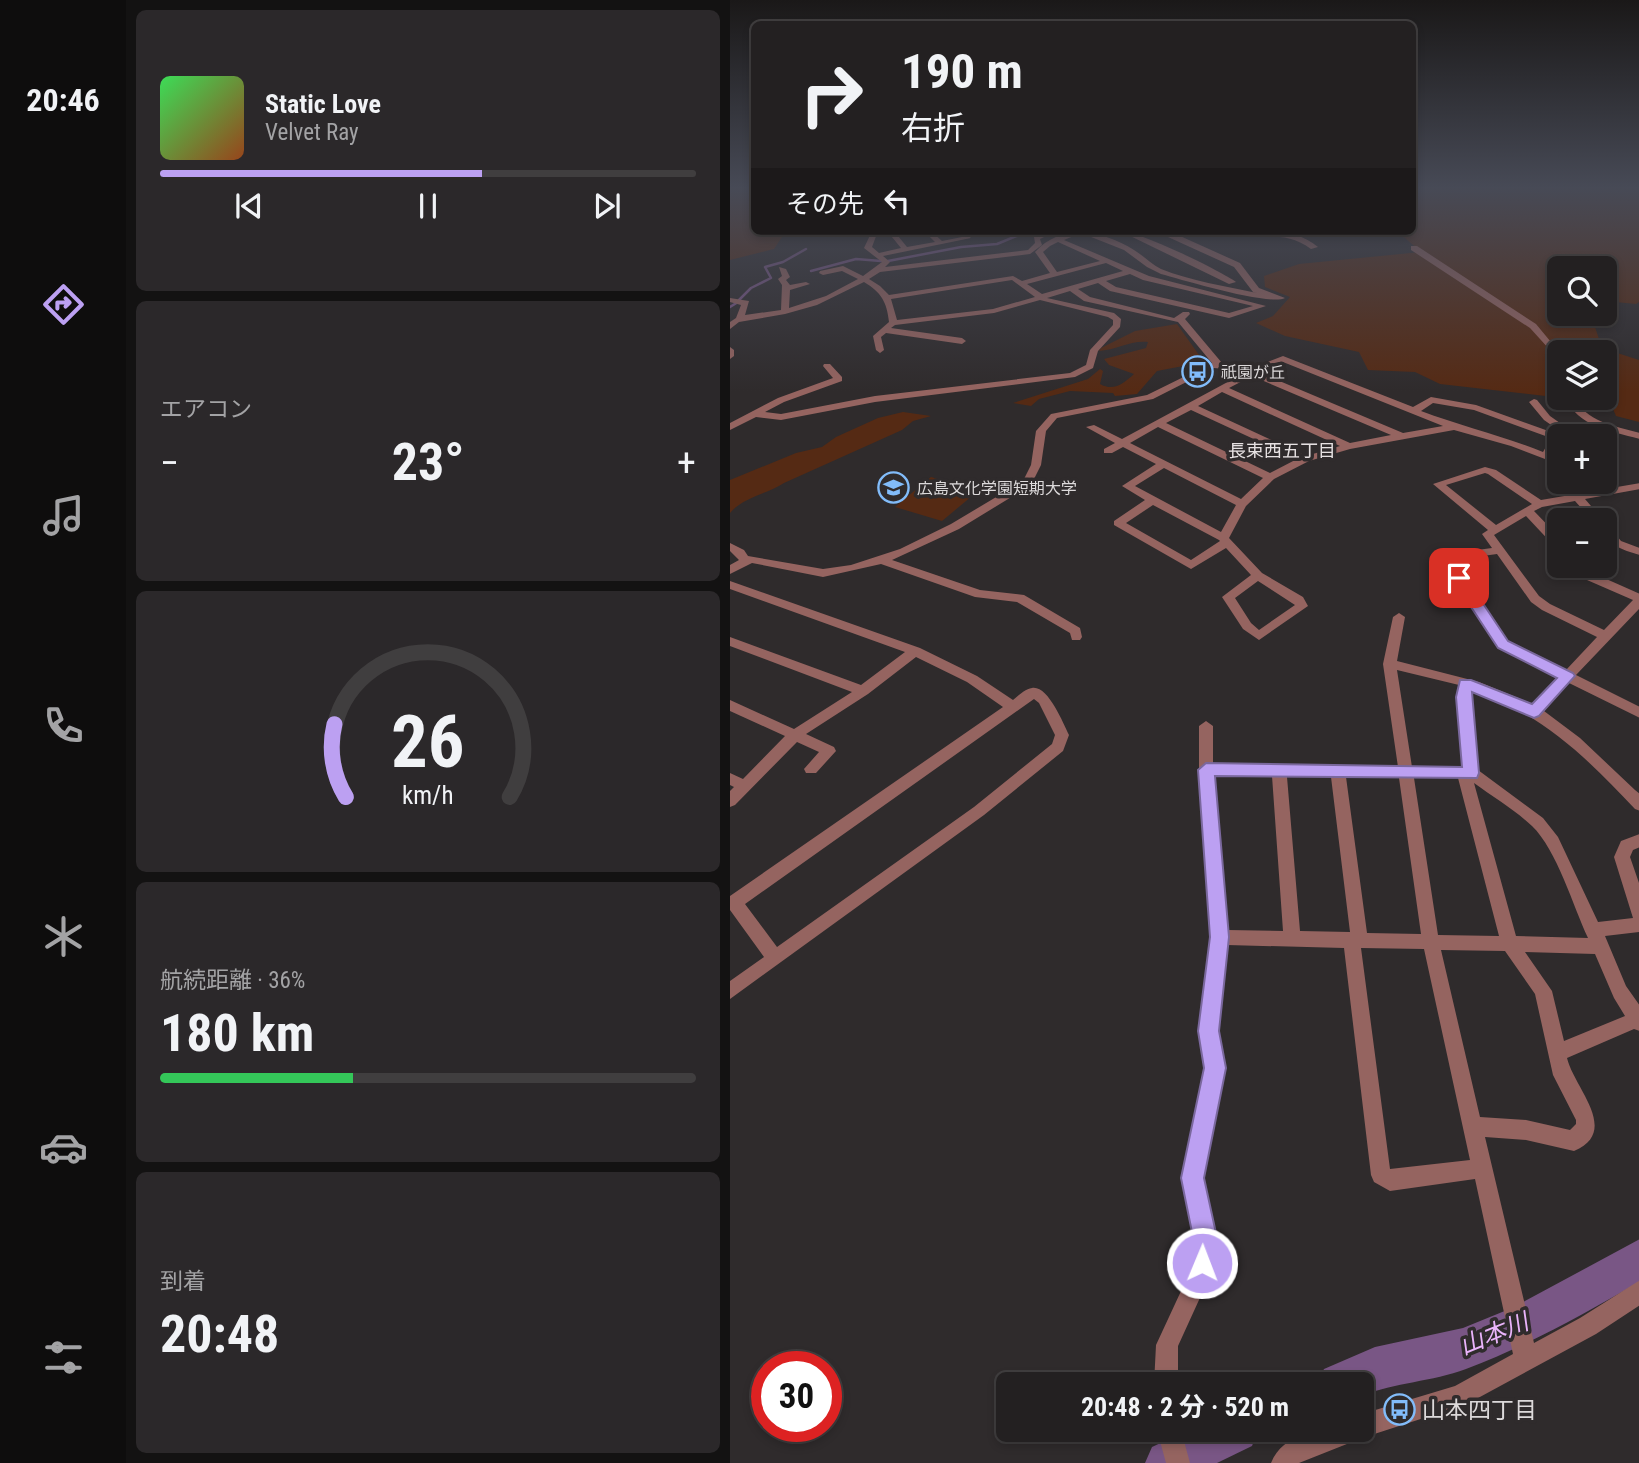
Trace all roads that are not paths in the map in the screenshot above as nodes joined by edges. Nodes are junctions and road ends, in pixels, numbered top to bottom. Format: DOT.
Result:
graph roads {
  1 [pos="882,254"];
  2 [pos="1027,254"];
  3 [pos="1041,254"];
  4 [pos="1094,254"];
  5 [pos="1134,254"];
  6 [pos="1171,254"];
  7 [pos="1212,254"];
  8 [pos="1424,254"];
  9 [pos="878,255"];
  10 [pos="1107,261"];
  11 [pos="1012,266"];
  12 [pos="878,270"];
  13 [pos="1131,271"];
  14 [pos="823,273"];
  15 [pos="851,273"];
  16 [pos="797,275"];
  17 [pos="1055,275"];
  18 [pos="833,278"];
  19 [pos="864,279"];
  20 [pos="1099,280"];
  21 [pos="806,284"];
  22 [pos="1022,284"];
  23 [pos="786,288"];
  24 [pos="1071,288"];
  25 [pos="1241,290"];
  26 [pos="1038,296"];
  27 [pos="888,297"];
  28 [pos="730,300"];
  29 [pos="1201,309"];
  30 [pos="785,312"];
  31 [pos="1180,318"];
  32 [pos="739,319"];
  33 [pos="730,327"];
  34 [pos="889,327"];
  35 [pos="962,341"];
  36 [pos="1547,343"];
  37 [pos="730,350"];
  38 [pos="880,350"];
  39 [pos="730,356"];
  40 [pos="827,366"];
  41 [pos="1219,366"];
  42 [pos="1255,371"];
  43 [pos="1223,389"];
  44 [pos="1534,402"];
  45 [pos="1191,406"];
  46 [pos="1576,410"];
  47 [pos="1414,411"];
  48 [pos="754,414"];
  49 [pos="1159,424"];
  50 [pos="1556,424"];
  51 [pos="730,427"];
  52 [pos="1091,427"];
  53 [pos="1454,427"];
  54 [pos="1547,433"];
  55 [pos="1639,436"];
  56 [pos="1404,437"];
  57 [pos="1123,443"];
  58 [pos="1349,446"];
  59 [pos="1108,452"];
  60 [pos="1547,453"];
  61 [pos="1305,459"];
  62 [pos="1164,464"];
  63 [pos="1270,477"];
  64 [pos="1637,491"];
  65 [pos="1578,497"];
  66 [pos="1153,500"];
  67 [pos="1539,503"];
  68 [pos="1242,504"];
  69 [pos="1588,508"];
  70 [pos="1526,511"];
  71 [pos="1495,530"];
  72 [pos="1547,531"];
  73 [pos="1225,540"];
  74 [pos="1617,543"];
  75 [pos="730,546"];
  76 [pos="1500,550"];
  77 [pos="1639,552"];
  78 [pos="745,560"];
  79 [pos="880,560"];
  80 [pos="730,570"];
  81 [pos="1258,576"];
  82 [pos="1593,578"];
  83 [pos="730,585"];
  84 [pos="1639,599"];
  85 [pos="1399,617"];
  86 [pos="1605,636"];
  87 [pos="1076,637"];
  88 [pos="730,641"];
  89 [pos="915,651"];
  90 [pos="1390,664"];
  91 [pos="1567,676"];
  92 [pos="1466,684"];
  93 [pos="863,691"];
  94 [pos="730,705"];
  95 [pos="1013,707"];
  96 [pos="1534,712"];
  97 [pos="1639,713"];
  98 [pos="1206,726"];
  99 [pos="796,734"];
  100 [pos="811,769"];
  101 [pos="1206,770"];
  102 [pos="1279,770"];
  103 [pos="1338,771"];
  104 [pos="1406,772"];
  105 [pos="1467,773"];
  106 [pos="730,779"];
  107 [pos="745,786"];
  108 [pos="730,801"];
  109 [pos="1639,805"];
  110 [pos="1639,840"];
  111 [pos="1639,914"];
  112 [pos="1639,922"];
  113 [pos="1593,930"];
  114 [pos="1219,937"];
  115 [pos="1292,939"];
  116 [pos="1356,941"];
  117 [pos="1431,943"];
  118 [pos="1510,945"];
  119 [pos="1600,946"];
  120 [pos="776,958"];
  121 [pos="730,991"];
  122 [pos="1638,1021"];
  123 [pos="1557,1053"];
  124 [pos="1473,1126"];
  125 [pos="1482,1168"];
  126 [pos="1639,1291"];
  127 [pos="1526,1359"];
  128 [pos="1166,1372"];
  129 [pos="1374,1422"];
  130 [pos="1171,1442"];
  131 [pos="1318,1442"];
  132 [pos="1178,1463"];
  133 [pos="1283,1463"];
  1 -- 9 [label="street"];
  2 -- 11 [label="street"];
  3 -- 17 [label="street"];
  4 -- 10 [label="street"];
  5 -- 25 [label="street"];
  6 -- 25 [label="street"];
  7 -- 25 [label="street"];
  8 -- 36 [label="street"];
  9 -- 12 [label="street"];
  10 -- 13 [label="street"];
  10 -- 17 [label="street"];
  11 -- 12 [label="street"];
  11 -- 22 [label="street"];
  11 -- 27 [label="street"];
  12 -- 19 [label="street"];
  13 -- 20 [label="street"];
  13 -- 29 [label="street"];
  14 -- 15 [label="street"];
  15 -- 18 [label="street"];
  15 -- 19 [label="street"];
  16 -- 23 [label="street"];
  17 -- 22 [label="street"];
  19 -- 27 [label="street"];
  19 -- 30 [label="street"];
  20 -- 24 [label="street"];
  20 -- 29 [label="street"];
  21 -- 23 [label="street"];
  22 -- 26 [label="street"];
  23 -- 30 [label="street"];
  24 -- 26 [label="street"];
  24 -- 31 [label="street"];
  26 -- 34 [label="street"];
  26 -- 48 [label="street"];
  27 -- 34 [label="street"];
  28 -- 32 [label="street"];
  29 -- 31 [label="street"];
  30 -- 32 [label="street"];
  31 -- 41 [label="street"];
  32 -- 33 [label="street"];
  34 -- 35 [label="street"];
  34 -- 38 [label="street"];
  37 -- 39 [label="street"];
  40 -- 48 [label="street"];
  41 -- 42 [label="street"];
  41 -- 79 [label="street"];
  42 -- 43 [label="street"];
  42 -- 47 [label="street"];
  42 -- 56 [label="street"];
  43 -- 45 [label="street"];
  43 -- 58 [label="street"];
  44 -- 50 [label="street"];
  45 -- 49 [label="street"];
  45 -- 61 [label="street"];
  46 -- 55 [label="street"];
  47 -- 53 [label="street"];
  47 -- 54 [label="street"];
  48 -- 51 [label="street"];
  49 -- 57 [label="street"];
  49 -- 63 [label="street"];
  52 -- 57 [label="street"];
  53 -- 56 [label="street"];
  53 -- 60 [label="street"];
  56 -- 58 [label="street"];
  57 -- 59 [label="street"];
  57 -- 62 [label="street"];
  58 -- 61 [label="street"];
  61 -- 63 [label="street"];
  62 -- 66 [label="street"];
  62 -- 68 [label="street"];
  63 -- 68 [label="street"];
  64 -- 65 [label="street"];
  65 -- 67 [label="street"];
  65 -- 69 [label="street"];
  66 -- 73 [label="street"];
  66 -- 73 [label="street"];
  67 -- 70 [label="street"];
  67 -- 71 [label="street"];
  68 -- 73 [label="street"];
  70 -- 71 [label="street"];
  70 -- 72 [label="street"];
  71 -- 76 [label="street"];
  73 -- 81 [label="street"];
  74 -- 77 [label="street"];
  75 -- 78 [label="street"];
  76 -- 86 [label="street"];
  76 -- 91 [label="street"];
  78 -- 79 [label="street"];
  78 -- 80 [label="street"];
  79 -- 87 [label="street"];
  81 -- 81 [label="street"];
  82 -- 84 [label="street"];
  83 -- 89 [label="street"];
  84 -- 86 [label="street"];
  85 -- 90 [label="street"];
  86 -- 91 [label="street"];
  88 -- 93 [label="street"];
  89 -- 93 [label="street"];
  89 -- 95 [label="street"];
  90 -- 92 [label="street"];
  90 -- 104 [label="street"];
  91 -- 96 [label="street"];
  91 -- 97 [label="street"];
  92 -- 96 [label="street"];
  92 -- 105 [label="street"];
  93 -- 99 [label="street"];
  94 -- 99 [label="street"];
  95 -- 120 [label="street"];
  95 -- 120 [label="street"];
  96 -- 109 [label="street"];
  98 -- 101 [label="street"];
  99 -- 100 [label="street"];
  99 -- 107 [label="street"];
  101 -- 102 [label="street"];
  101 -- 114 [label="street"];
  102 -- 103 [label="street"];
  102 -- 115 [label="street"];
  103 -- 104 [label="street"];
  103 -- 116 [label="street"];
  104 -- 105 [label="street"];
  104 -- 117 [label="street"];
  105 -- 113 [label="street"];
  105 -- 118 [label="street"];
  106 -- 107 [label="street"];
  107 -- 108 [label="street"];
  110 -- 111 [label="street"];
  112 -- 113 [label="street"];
  113 -- 119 [label="street"];
  114 -- 115 [label="street"];
  114 -- 128 [label="street"];
  115 -- 116 [label="street"];
  116 -- 117 [label="street"];
  116 -- 125 [label="street"];
  117 -- 118 [label="street"];
  117 -- 124 [label="street"];
  118 -- 119 [label="street"];
  118 -- 123 [label="street"];
  119 -- 122 [label="street"];
  120 -- 121 [label="street"];
  122 -- 123 [label="street"];
  123 -- 124 [label="street"];
  124 -- 125 [label="street"];
  125 -- 127 [label="street"];
  126 -- 127 [label="street"];
  127 -- 129 [label="street"];
  130 -- 132 [label="street"];
  131 -- 133 [label="street"];
}
